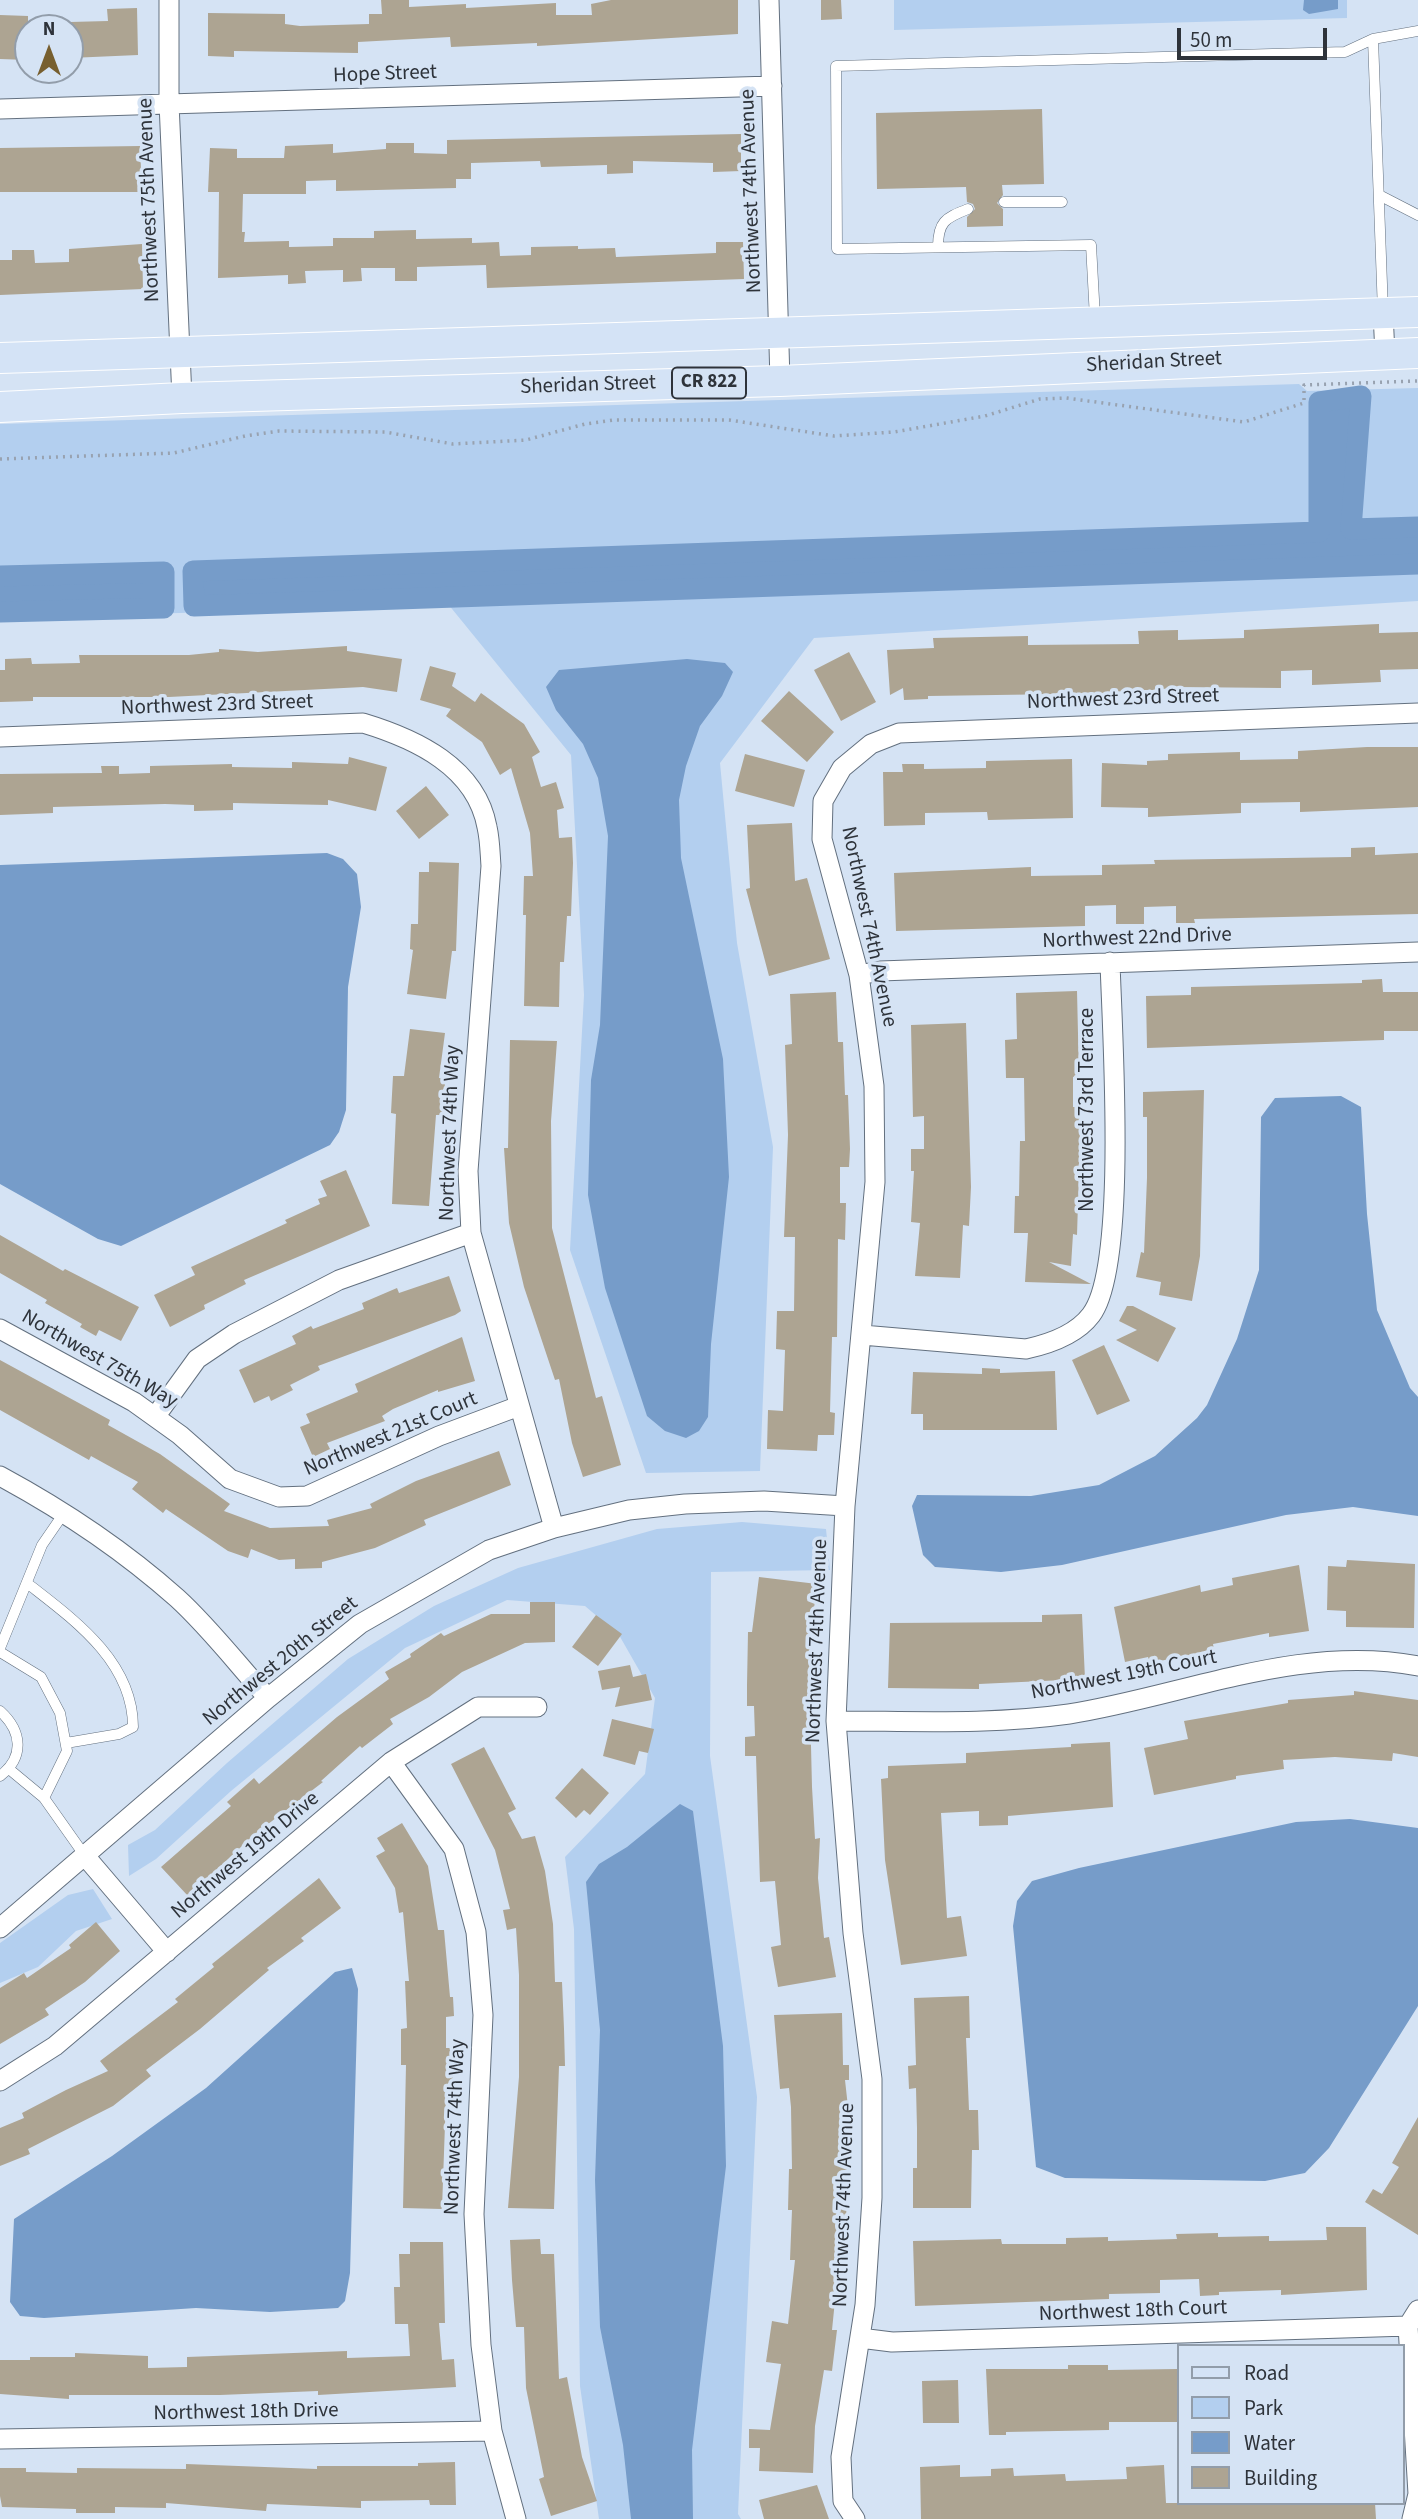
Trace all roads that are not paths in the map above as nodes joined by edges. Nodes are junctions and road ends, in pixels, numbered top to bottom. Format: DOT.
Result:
graph roads {
  1 [pos="169,0"];
  2 [pos="769,0"];
  3 [pos="1418,31"];
  4 [pos="1373,39"];
  5 [pos="772,86"];
  6 [pos="169,103"];
  7 [pos="0,109"];
  8 [pos="1379,195"];
  9 [pos="1004,202"];
  10 [pos="1062,202"];
  11 [pos="968,209"];
  12 [pos="1418,215"];
  13 [pos="937,247"];
  14 [pos="1418,312"];
  15 [pos="1383,313"];
  16 [pos="1095,323"];
  17 [pos="779,332"];
  18 [pos="179,352"];
  19 [pos="1418,353"];
  20 [pos="1385,354"];
  21 [pos="0,358"];
  22 [pos="780,381"];
  23 [pos="182,398"];
  24 [pos="0,407"];
  25 [pos="1418,713"];
  26 [pos="0,737"];
  27 [pos="430,749"];
  28 [pos="842,768"];
  29 [pos="1418,951"];
  30 [pos="1110,962"];
  31 [pos="859,975"];
  32 [pos="471,1233"];
  33 [pos="0,1329"];
  34 [pos="862,1335"];
  35 [pos="519,1406"];
  36 [pos="155,1417"];
  37 [pos="0,1476"];
  38 [pos="279,1497"];
  39 [pos="845,1506"];
  40 [pos="64,1513"];
  41 [pos="554,1528"];
  42 [pos="27,1583"];
  43 [pos="0,1650"];
  44 [pos="1418,1666"];
  45 [pos="268,1698"];
  46 [pos="537,1707"];
  47 [pos="0,1711"];
  48 [pos="836,1721"];
  49 [pos="66,1743"];
  50 [pos="391,1762"];
  51 [pos="4,1773"];
  52 [pos="44,1798"];
  53 [pos="85,1856"];
  54 [pos="0,1928"];
  55 [pos="167,1952"];
  56 [pos="0,2081"];
  57 [pos="1413,2318"];
  58 [pos="860,2338"];
  59 [pos="492,2431"];
  60 [pos="0,2439"];
  61 [pos="516,2516"];
  62 [pos="855,2519"];
  63 [pos="1412,2519"];
  1 -- 6 [label="street, Northwest 75th Avenue"];
  2 -- 5 [label="street, Northwest 74th Avenue"];
  3 -- 4 [label="lane"];
  4 -- 8 [label="lane"];
  4 -- 13 [label="lane"];
  5 -- 6 [label="street, Hope Street"];
  5 -- 17 [label="street, Northwest 74th Avenue"];
  6 -- 7 [label="street, Hope Street"];
  6 -- 18 [label="street, Northwest 75th Avenue"];
  8 -- 12 [label="lane"];
  8 -- 15 [label="lane"];
  9 -- 10 [label="lane"];
  11 -- 13 [label="lane"];
  13 -- 16 [label="lane"];
  14 -- 15 [label="main road, Sheridan Street"];
  15 -- 16 [label="main road, Sheridan Street"];
  15 -- 20 [label="street"];
  16 -- 17 [label="main road, Sheridan Street"];
  17 -- 18 [label="main road, Sheridan Street"];
  17 -- 22 [label="street, Northwest 74th Avenue"];
  18 -- 21 [label="main road, Sheridan Street"];
  18 -- 23 [label="street, Northwest 75th Avenue"];
  19 -- 20 [label="main road, Sheridan Street / CR 822"];
  20 -- 22 [label="main road, Sheridan Street / CR 822"];
  22 -- 23 [label="main road, Sheridan Street / CR 822"];
  23 -- 24 [label="main road, Sheridan Street / CR 822"];
  25 -- 28 [label="street, Northwest 23rd Street"];
  26 -- 27 [label="street, Northwest 23rd Street"];
  27 -- 32 [label="street, Northwest 74th Way"];
  28 -- 31 [label="street, Northwest 74th Avenue"];
  29 -- 30 [label="street, Northwest 22nd Drive"];
  30 -- 31 [label="street, Northwest 22nd Drive"];
  30 -- 34 [label="street, Northwest 73rd Terrace"];
  31 -- 34 [label="street, Northwest 74th Avenue"];
  32 -- 35 [label="street, Northwest 74th Way"];
  32 -- 36 [label="street"];
  33 -- 36 [label="street, Northwest 75th Way"];
  34 -- 39 [label="street, Northwest 74th Avenue"];
  35 -- 38 [label="street, Northwest 21st Court"];
  35 -- 41 [label="street, Northwest 74th Way"];
  36 -- 38 [label="street, Northwest 75th Way"];
  37 -- 40 [label="street"];
  39 -- 41 [label="street, Northwest 20th Street"];
  39 -- 48 [label="street, Northwest 74th Avenue"];
  40 -- 42 [label="lane"];
  40 -- 45 [label="street"];
  41 -- 45 [label="street, Northwest 20th Street"];
  42 -- 43 [label="lane"];
  42 -- 49 [label="lane"];
  43 -- 49 [label="lane"];
  44 -- 48 [label="street, Northwest 19th Court"];
  45 -- 53 [label="street, Northwest 20th Street"];
  46 -- 50 [label="street, Northwest 19th Drive"];
  47 -- 51 [label="lane"];
  48 -- 58 [label="street, Northwest 74th Avenue"];
  49 -- 52 [label="lane"];
  50 -- 55 [label="street, Northwest 19th Drive"];
  50 -- 59 [label="street, Northwest 74th Way"];
  51 -- 52 [label="lane"];
  52 -- 53 [label="lane"];
  53 -- 54 [label="street, Northwest 20th Street"];
  53 -- 55 [label="street"];
  55 -- 56 [label="street, Northwest 19th Drive"];
  57 -- 58 [label="street, Northwest 18th Court"];
  57 -- 63 [label="street"];
  58 -- 62 [label="street, Northwest 74th Avenue"];
  59 -- 60 [label="street, Northwest 18th Drive"];
  59 -- 61 [label="street, Northwest 74th Way"];
}
